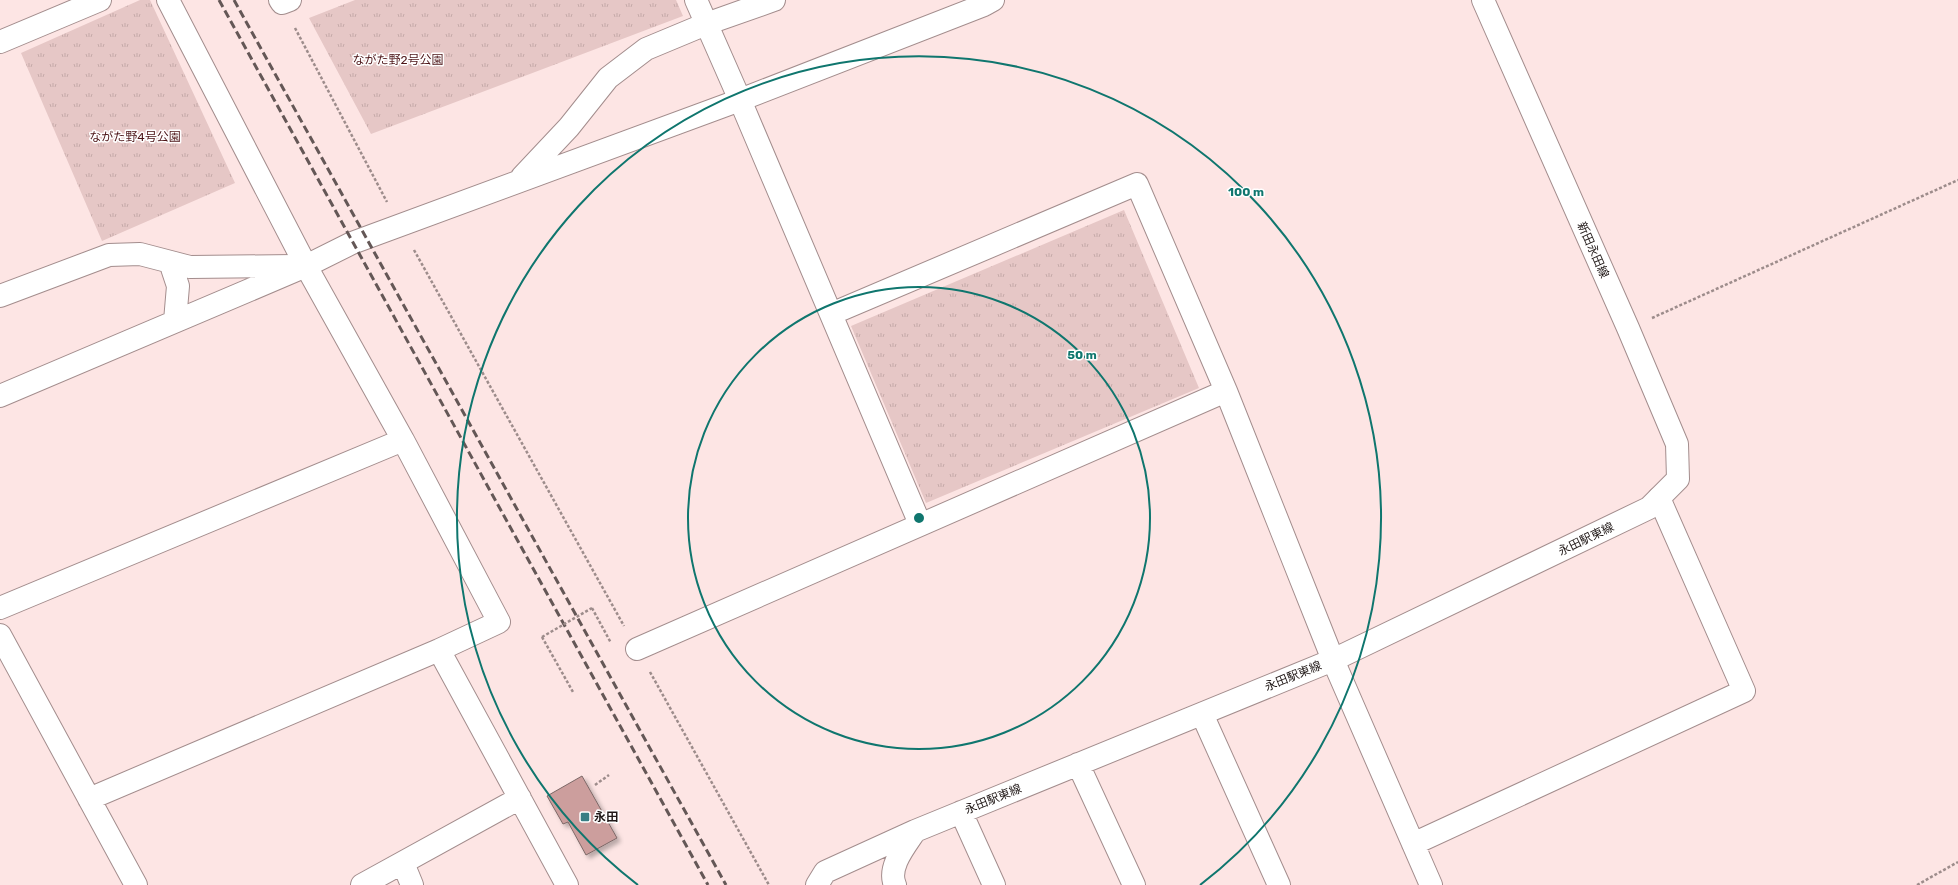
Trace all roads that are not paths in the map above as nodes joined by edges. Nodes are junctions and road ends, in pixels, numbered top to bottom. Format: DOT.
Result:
graph roads {
  1 [pos="100,0"];
  2 [pos="168,0"];
  3 [pos="696,0"];
  4 [pos="774,0"];
  5 [pos="993,0"];
  6 [pos="1483,0"];
  7 [pos="706,24"];
  8 [pos="0,42"];
  9 [pos="740,100"];
  10 [pos="518,181"];
  11 [pos="170,262"];
  12 [pos="306,266"];
  13 [pos="0,296"];
  14 [pos="831,314"];
  15 [pos="175,321"];
  16 [pos="1226,391"];
  17 [pos="0,396"];
  18 [pos="403,440"];
  19 [pos="1659,498"];
  20 [pos="920,524"];
  21 [pos="0,608"];
  22 [pos="0,635"];
  23 [pos="637,649"];
  24 [pos="439,650"];
  25 [pos="1333,660"];
  26 [pos="1202,714"];
  27 [pos="1078,764"];
  28 [pos="89,798"];
  29 [pos="520,798"];
  30 [pos="961,812"];
  31 [pos="915,831"];
  32 [pos="1413,844"];
  33 [pos="403,863"];
  34 [pos="136,885"];
  35 [pos="362,885"];
  36 [pos="412,885"];
  37 [pos="567,885"];
  38 [pos="817,885"];
  39 [pos="895,885"];
  40 [pos="994,885"];
  41 [pos="1134,885"];
  42 [pos="1279,885"];
  43 [pos="1430,885"];
  1 -- 8 [label="street"];
  2 -- 12 [label="street"];
  3 -- 7 [label="street"];
  4 -- 7 [label="street"];
  5 -- 9 [label="street"];
  6 -- 19 [label="street, 新田永田線"];
  7 -- 9 [label="street"];
  7 -- 10 [label="street"];
  9 -- 10 [label="street"];
  9 -- 14 [label="street"];
  10 -- 12 [label="street"];
  11 -- 12 [label="street"];
  11 -- 13 [label="street"];
  11 -- 15 [label="street"];
  12 -- 15 [label="street"];
  12 -- 18 [label="street"];
  14 -- 16 [label="street"];
  14 -- 20 [label="street"];
  15 -- 17 [label="street"];
  16 -- 20 [label="street"];
  16 -- 25 [label="street"];
  18 -- 21 [label="street"];
  18 -- 24 [label="street"];
  19 -- 25 [label="street, 永田駅東線"];
  19 -- 32 [label="street"];
  20 -- 23 [label="street"];
  22 -- 28 [label="street"];
  24 -- 28 [label="street"];
  24 -- 29 [label="street"];
  25 -- 26 [label="street, 永田駅東線"];
  25 -- 32 [label="street"];
  26 -- 27 [label="street, 永田駅東線"];
  26 -- 42 [label="street"];
  27 -- 30 [label="street, 永田駅東線"];
  27 -- 41 [label="street"];
  28 -- 34 [label="street"];
  29 -- 33 [label="street"];
  29 -- 37 [label="street"];
  30 -- 31 [label="street, 永田駅東線"];
  30 -- 40 [label="street"];
  31 -- 38 [label="street, 永田駅東線"];
  31 -- 39 [label="street"];
  32 -- 43 [label="street"];
  33 -- 35 [label="street"];
  33 -- 36 [label="street"];
}
